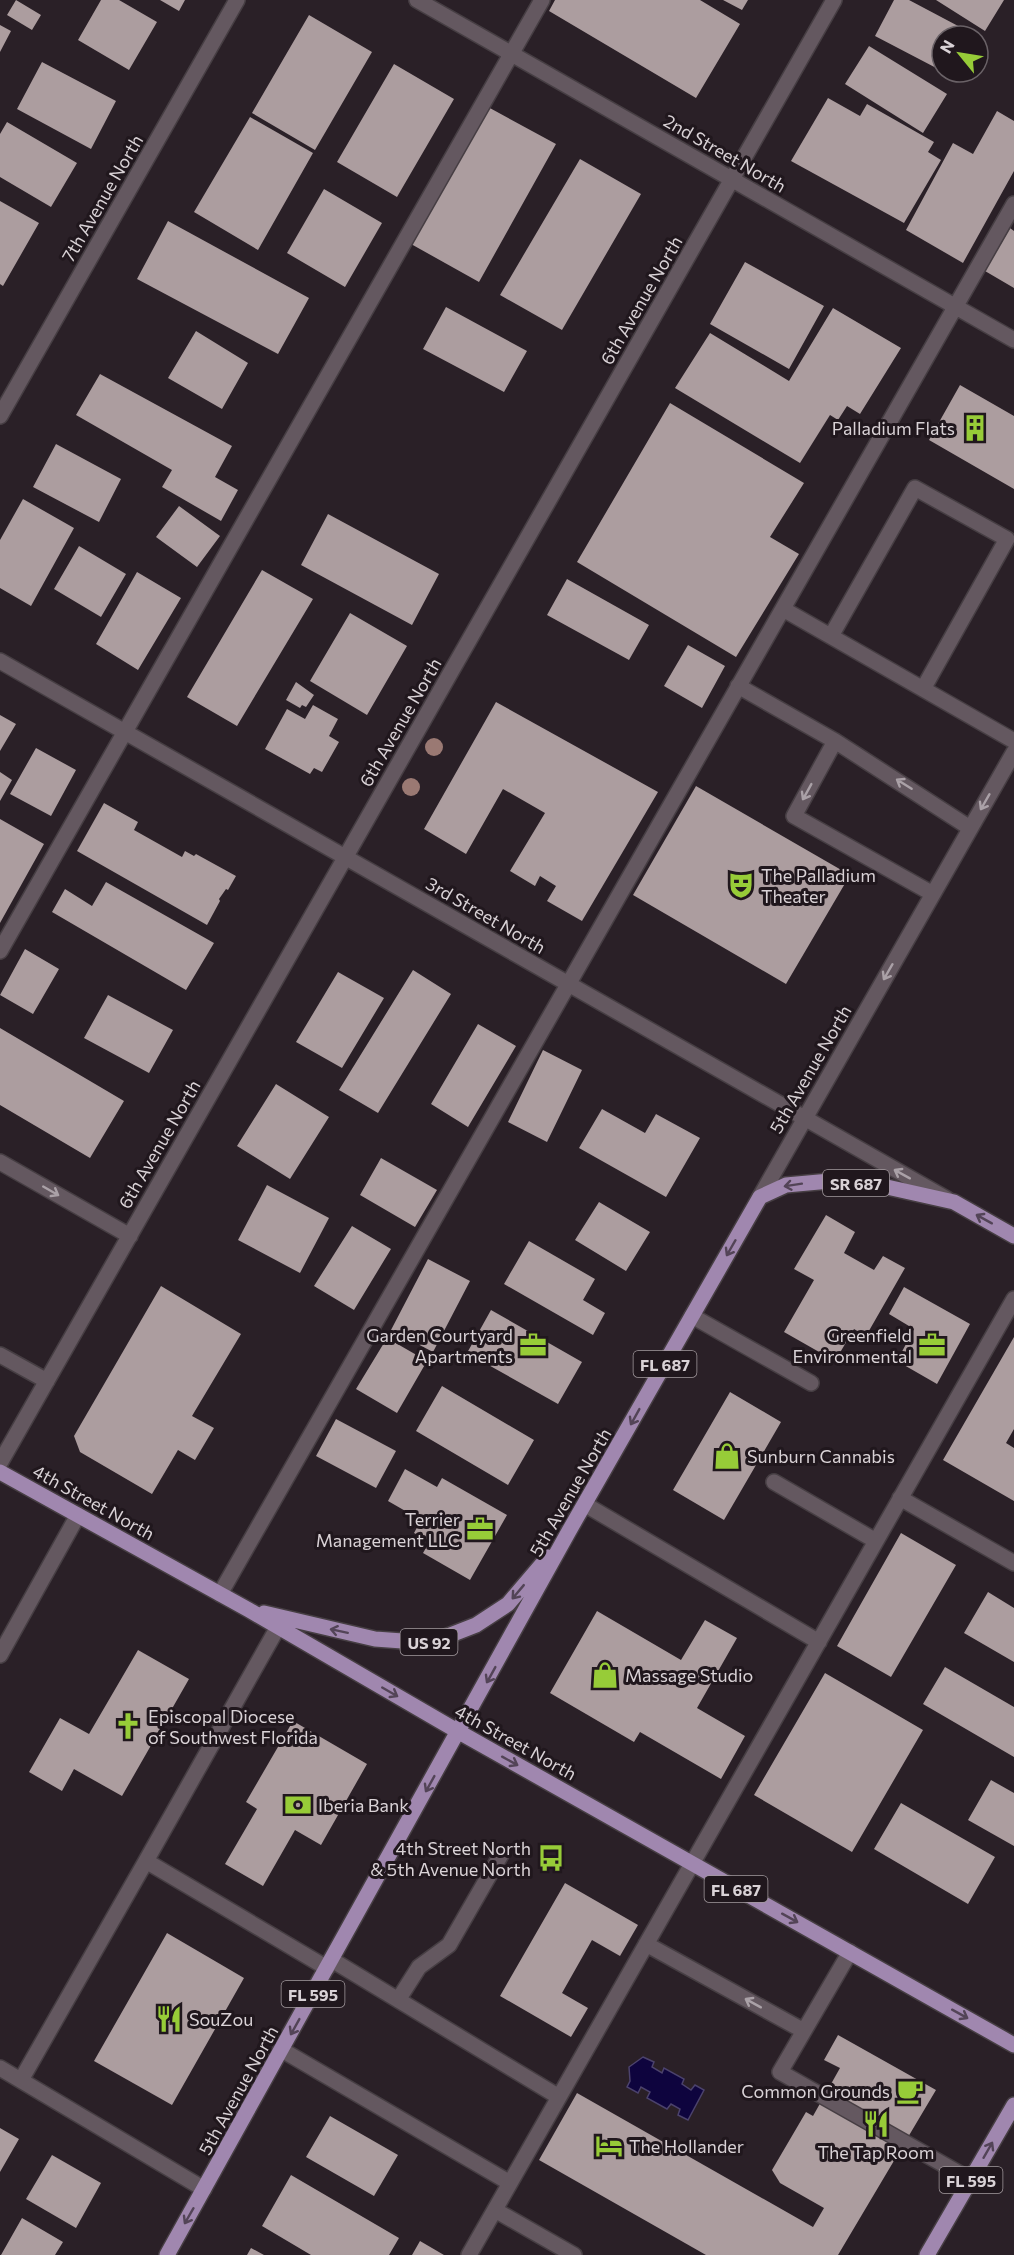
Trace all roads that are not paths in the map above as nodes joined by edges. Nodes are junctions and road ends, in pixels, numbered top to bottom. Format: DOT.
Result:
graph roads {
  1 [pos="237,0"];
  2 [pos="417,0"];
  3 [pos="542,0"];
  4 [pos="834,0"];
  5 [pos="511,54"];
  6 [pos="732,179"];
  7 [pos="1014,204"];
  8 [pos="956,307"];
  9 [pos="1014,340"];
  10 [pos="0,416"];
  11 [pos="783,609"];
  12 [pos="831,636"];
  13 [pos="0,661"];
  14 [pos="738,686"];
  15 [pos="922,689"];
  16 [pos="125,732"];
  17 [pos="835,741"];
  18 [pos="1014,741"];
  19 [pos="1014,752"];
  20 [pos="970,828"];
  21 [pos="345,858"];
  22 [pos="933,894"];
  23 [pos="0,951"];
  24 [pos="569,985"];
  25 [pos="804,1119"];
  26 [pos="0,1162"];
  27 [pos="760,1197"];
  28 [pos="954,1202"];
  29 [pos="129,1236"];
  30 [pos="1014,1236"];
  31 [pos="1014,1299"];
  32 [pos="692,1316"];
  33 [pos="0,1355"];
  34 [pos="47,1381"];
  35 [pos="811,1383"];
  36 [pos="0,1463"];
  37 [pos="0,1472"];
  38 [pos="774,1482"];
  39 [pos="900,1498"];
  40 [pos="586,1505"];
  41 [pos="78,1515"];
  42 [pos="569,1531"];
  43 [pos="876,1541"];
  44 [pos="1014,1563"];
  45 [pos="220,1594"];
  46 [pos="249,1610"];
  47 [pos="278,1627"];
  48 [pos="819,1642"];
  49 [pos="0,1655"];
  50 [pos="459,1732"];
  51 [pos="502,1853"];
  52 [pos="146,1861"];
  53 [pos="692,1863"];
  54 [pos="646,1944"];
  55 [pos="850,1952"];
  56 [pos="330,1964"];
  57 [pos="398,2000"];
  58 [pos="804,2031"];
  59 [pos="1014,2045"];
  60 [pos="282,2050"];
  61 [pos="0,2068"];
  62 [pos="21,2080"];
  63 [pos="559,2097"];
  64 [pos="1014,2105"];
  65 [pos="971,2180"];
  66 [pos="510,2183"];
  67 [pos="204,2189"];
  68 [pos="495,2210"];
  69 [pos="167,2255"];
  70 [pos="469,2255"];
  71 [pos="574,2255"];
  72 [pos="927,2255"];
  1 -- 10 [label="street, 7th Avenue North"];
  2 -- 5 [label="street, 2nd Street North"];
  3 -- 5 [label="street"];
  4 -- 6 [label="street, 6th Avenue North"];
  5 -- 6 [label="street, 2nd Street North"];
  5 -- 16 [label="street"];
  6 -- 8 [label="street, 2nd Street North"];
  6 -- 21 [label="street, 6th Avenue North"];
  7 -- 8 [label="street"];
  8 -- 9 [label="street, 2nd Street North"];
  8 -- 11 [label="street"];
  11 -- 12 [label="street"];
  11 -- 14 [label="street"];
  12 -- 15 [label="street"];
  12 -- 15 [label="street"];
  13 -- 16 [label="street, 3rd Street North"];
  14 -- 17 [label="street"];
  14 -- 24 [label="street"];
  15 -- 18 [label="street"];
  16 -- 21 [label="street, 3rd Street North"];
  16 -- 23 [label="street"];
  20 -- 17 [label="street, one-way"];
  17 -- 22 [label="street, one-way"];
  19 -- 20 [label="street, 5th Avenue North, one-way"];
  20 -- 22 [label="street, 5th Avenue North"];
  21 -- 24 [label="street, 3rd Street North"];
  21 -- 29 [label="street, 6th Avenue North"];
  22 -- 25 [label="street, 5th Avenue North, one-way"];
  24 -- 25 [label="street, 3rd Street North"];
  24 -- 45 [label="street"];
  25 -- 27 [label="street, 5th Avenue North"];
  28 -- 25 [label="street, 3rd Street North, one-way"];
  26 -- 29 [label="street, one-way"];
  28 -- 27 [label="main road, 3rd Street North / SR 687, one-way"];
  27 -- 32 [label="main road, 5th Avenue North / FL 687, one-way"];
  30 -- 28 [label="main road, 3rd Street North, one-way"];
  29 -- 34 [label="street, 6th Avenue North"];
  31 -- 39 [label="street"];
  32 -- 35 [label="street"];
  32 -- 40 [label="main road, 5th Avenue North / FL 687, one-way"];
  33 -- 34 [label="street"];
  34 -- 36 [label="street, 6th Avenue North"];
  37 -- 41 [label="main road, 4th Street North / US 92"];
  38 -- 43 [label="street"];
  39 -- 43 [label="street"];
  39 -- 44 [label="street"];
  40 -- 42 [label="main road, 5th Avenue North / FL 687"];
  40 -- 48 [label="street"];
  41 -- 45 [label="main road, 4th Street North / US 92"];
  41 -- 49 [label="street"];
  42 -- 46 [label="main road, US 92, one-way"];
  42 -- 50 [label="main road, 5th Avenue North / FL 595, one-way"];
  43 -- 48 [label="street"];
  45 -- 46 [label="main road, 4th Street North / US 92"];
  46 -- 47 [label="main road, 4th Street North / US 92"];
  47 -- 50 [label="main road, 4th Street North / US 92, one-way"];
  47 -- 52 [label="street"];
  48 -- 53 [label="street"];
  50 -- 53 [label="main road, 4th Street North / FL 687, one-way"];
  50 -- 56 [label="main road, 5th Avenue North / FL 595, one-way"];
  51 -- 57 [label="street"];
  52 -- 56 [label="street"];
  52 -- 62 [label="street"];
  53 -- 54 [label="street"];
  53 -- 55 [label="main road, 4th Street North / FL 687, one-way"];
  58 -- 54 [label="street, one-way"];
  54 -- 63 [label="street"];
  55 -- 58 [label="street"];
  55 -- 59 [label="main road, 4th Street North / FL 687, one-way"];
  56 -- 57 [label="street"];
  56 -- 60 [label="main road, 5th Avenue North / FL 595, one-way"];
  57 -- 63 [label="street"];
  58 -- 65 [label="street"];
  60 -- 66 [label="street"];
  60 -- 67 [label="main road, 5th Avenue North / FL 595"];
  61 -- 62 [label="street"];
  62 -- 67 [label="street"];
  63 -- 66 [label="street"];
  65 -- 64 [label="main road, FL 595, one-way"];
  65 -- 72 [label="main road, FL 595"];
  66 -- 68 [label="street"];
  67 -- 69 [label="main road, 5th Avenue North / FL 595, one-way"];
  68 -- 70 [label="street"];
  68 -- 71 [label="street"];
}
